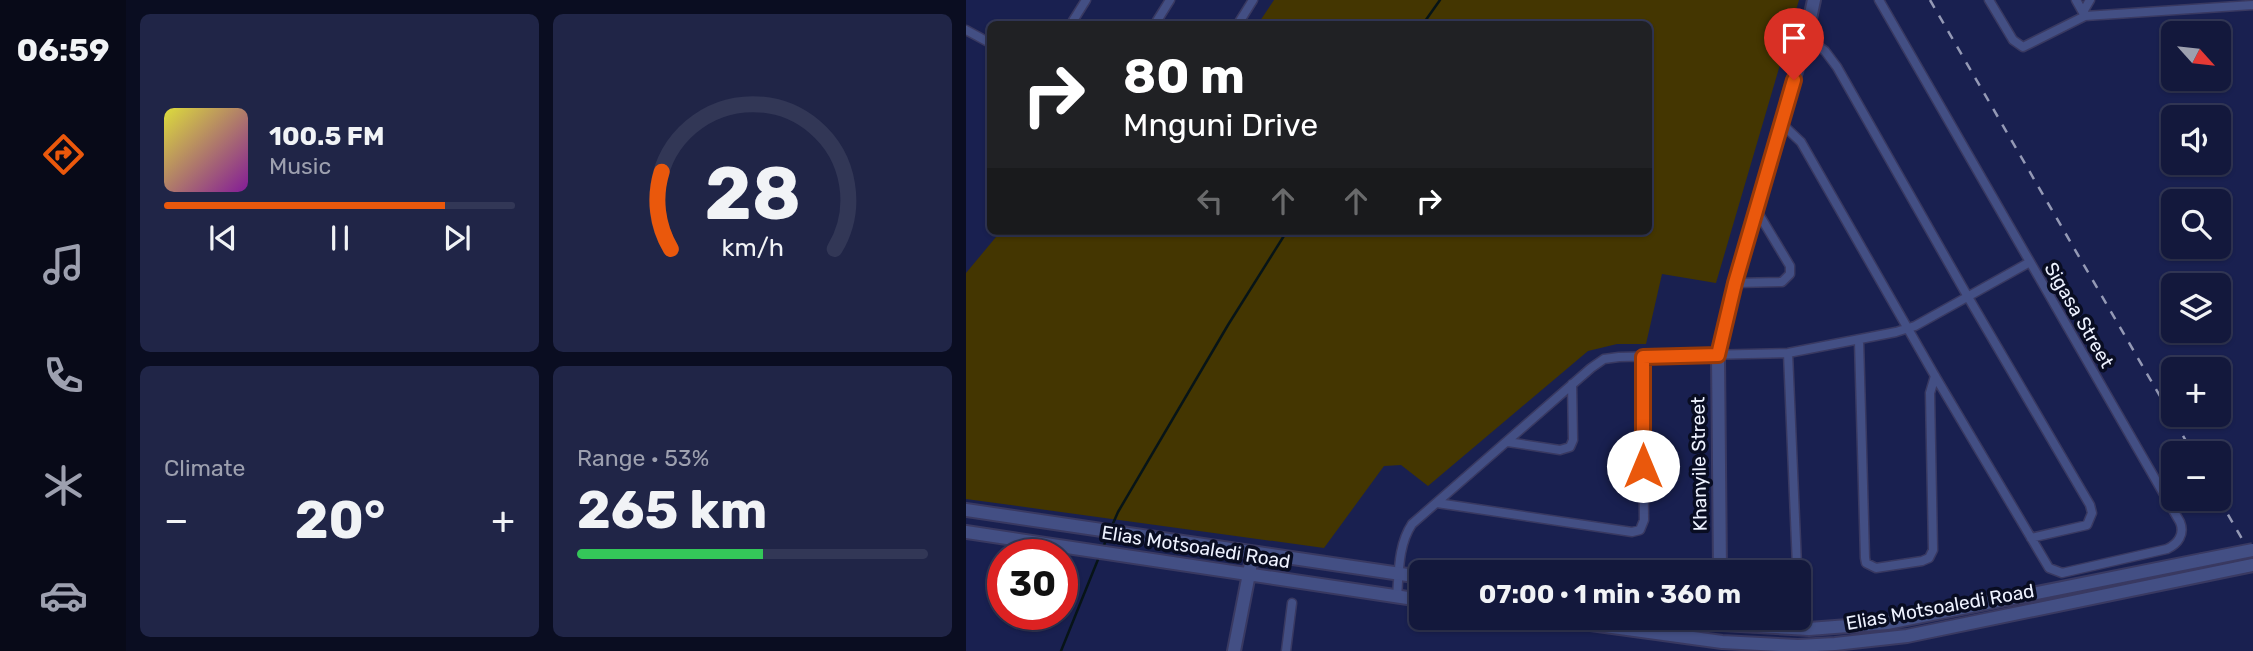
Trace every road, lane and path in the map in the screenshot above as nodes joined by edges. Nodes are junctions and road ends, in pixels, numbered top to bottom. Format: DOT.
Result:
graph roads {
  1 [pos="1086,0"];
  2 [pos="1170,0"];
  3 [pos="1253,0"];
  4 [pos="1814,0"];
  5 [pos="1879,0"];
  6 [pos="1989,0"];
  7 [pos="2076,0"];
  8 [pos="2090,0"];
  9 [pos="2253,5"];
  10 [pos="2084,14"];
  11 [pos="1073,21"];
  12 [pos="1157,21"];
  13 [pos="1240,21"];
  14 [pos="966,30"];
  15 [pos="1806,37"];
  16 [pos="987,41"];
  17 [pos="1781,123"];
  18 [pos="1757,211"];
  19 [pos="2030,262"];
  20 [pos="1735,283"];
  21 [pos="1968,297"];
  22 [pos="1909,329"];
  23 [pos="1859,341"];
  24 [pos="1788,354"];
  25 [pos="1718,355"];
  26 [pos="1643,357"];
  27 [pos="1935,376"];
  28 [pos="1572,384"];
  29 [pos="1508,442"];
  30 [pos="1437,503"];
  31 [pos="966,510"];
  32 [pos="966,532"];
  33 [pos="2031,538"];
  34 [pos="2253,550"];
  35 [pos="1253,553"];
  36 [pos="1720,560"];
  37 [pos="1797,560"];
  38 [pos="2253,565"];
  39 [pos="1399,574"];
  40 [pos="1248,576"];
  41 [pos="1409,576"];
  42 [pos="1398,597"];
  43 [pos="1409,598"];
  44 [pos="1292,603"];
  45 [pos="1811,629"];
  46 [pos="1619,630"];
  47 [pos="1760,645"];
  48 [pos="1722,647"];
  49 [pos="1234,651"];
  50 [pos="1286,651"];
  51 [pos="1745,651"];
  1 -- 11 [label="street"];
  2 -- 12 [label="street"];
  3 -- 13 [label="street"];
  4 -- 15 [label="main road, Khanyile Street"];
  5 -- 19 [label="street, Sigasa Street"];
  6 -- 10 [label="street"];
  7 -- 10 [label="street"];
  8 -- 10 [label="street"];
  9 -- 10 [label="street"];
  14 -- 16 [label="street"];
  15 -- 17 [label="main road, Khanyile Street"];
  15 -- 21 [label="street"];
  17 -- 18 [label="main road, Khanyile Street"];
  17 -- 22 [label="street"];
  18 -- 20 [label="main road, Khanyile Street"];
  18 -- 20 [label="street"];
  19 -- 21 [label="street"];
  19 -- 33 [label="street, Sigasa Street"];
  20 -- 25 [label="main road, Khanyile Street"];
  21 -- 22 [label="street"];
  21 -- 33 [label="street"];
  22 -- 23 [label="street"];
  22 -- 27 [label="street"];
  23 -- 24 [label="street"];
  23 -- 27 [label="street"];
  24 -- 25 [label="street"];
  24 -- 37 [label="street"];
  25 -- 26 [label="street"];
  25 -- 36 [label="main road, Khanyile Street"];
  26 -- 28 [label="street"];
  26 -- 30 [label="street"];
  27 -- 33 [label="street"];
  28 -- 29 [label="street"];
  28 -- 29 [label="street"];
  29 -- 30 [label="street"];
  30 -- 39 [label="street"];
  31 -- 35 [label="main road, Elias Motsoaledi Road"];
  32 -- 40 [label="main road, Elias Motsoaledi Road"];
  34 -- 45 [label="main road, Elias Motsoaledi Road, bridge"];
  35 -- 39 [label="main road, Elias Motsoaledi Road"];
  35 -- 40 [label="main road"];
  38 -- 47 [label="main road, Elias Motsoaledi Road"];
  39 -- 41 [label="main road, Elias Motsoaledi Road"];
  39 -- 42 [label="street"];
  40 -- 42 [label="main road, Elias Motsoaledi Road"];
  40 -- 49 [label="main road"];
  42 -- 43 [label="main road, Elias Motsoaledi Road"];
  44 -- 50 [label="street"];
  46 -- 48 [label="main road, Elias Motsoaledi Road"];
  47 -- 48 [label="main road, Elias Motsoaledi Road"];
  47 -- 51 [label="main road"];
}
